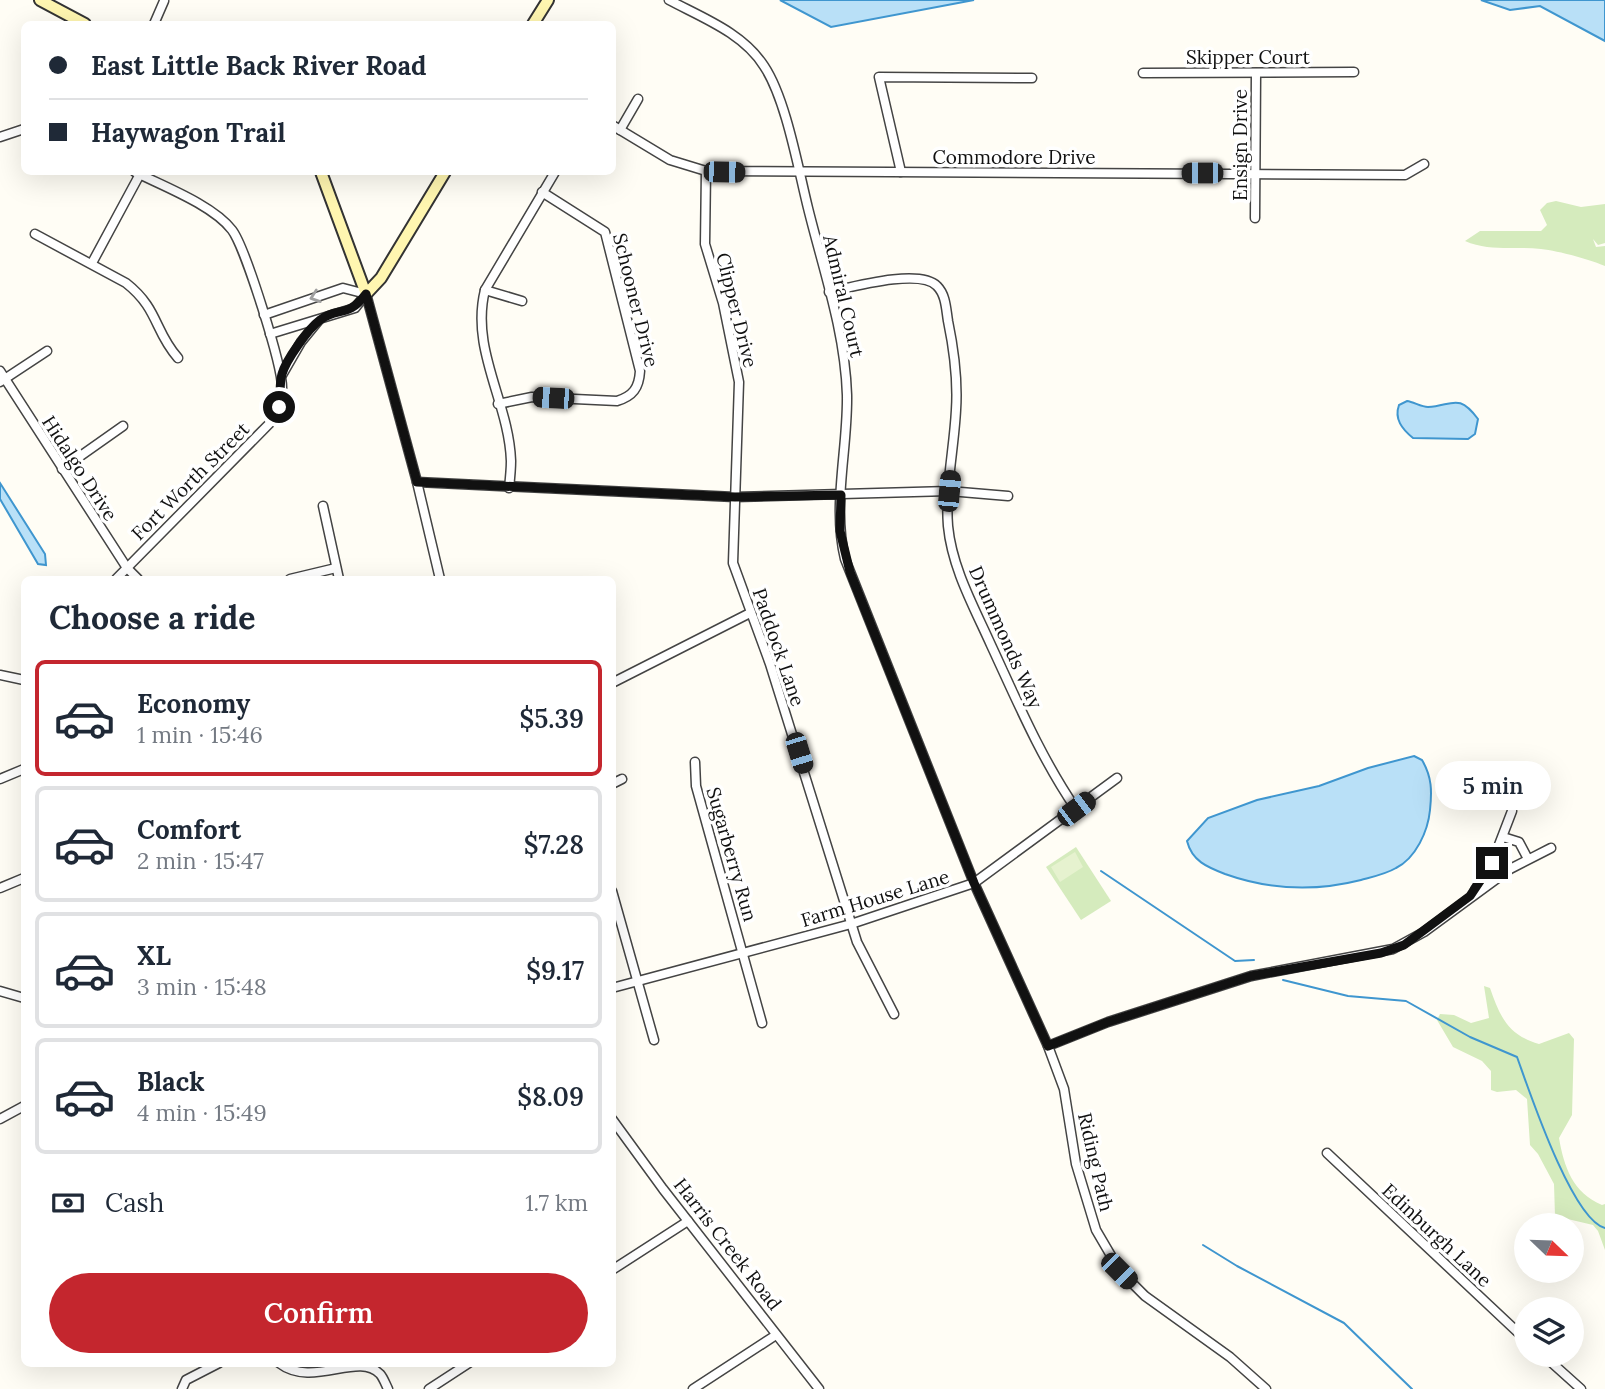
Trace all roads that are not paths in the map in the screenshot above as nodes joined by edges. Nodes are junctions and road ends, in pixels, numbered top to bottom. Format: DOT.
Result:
graph roads {
  1 [pos="548,0"];
  2 [pos="164,1"];
  3 [pos="669,1"];
  4 [pos="46,2"];
  5 [pos="80,21"];
  6 [pos="155,21"];
  7 [pos="535,21"];
  8 [pos="1354,72"];
  9 [pos="1143,73"];
  10 [pos="1256,73"];
  11 [pos="1032,78"];
  12 [pos="638,99"];
  13 [pos="616,128"];
  14 [pos="21,130"];
  15 [pos="0,136"];
  16 [pos="1424,164"];
  17 [pos="706,172"];
  18 [pos="799,172"];
  19 [pos="901,172"];
  20 [pos="1256,173"];
  21 [pos="136,175"];
  22 [pos="141,175"];
  23 [pos="322,175"];
  24 [pos="443,175"];
  25 [pos="553,175"];
  26 [pos="542,192"];
  27 [pos="1255,218"];
  28 [pos="34,234"];
  29 [pos="92,263"];
  30 [pos="485,290"];
  31 [pos="829,292"];
  32 [pos="366,294"];
  33 [pos="522,301"];
  34 [pos="264,315"];
  35 [pos="320,319"];
  36 [pos="270,334"];
  37 [pos="47,351"];
  38 [pos="178,358"];
  39 [pos="282,375"];
  40 [pos="2,377"];
  41 [pos="498,404"];
  42 [pos="123,426"];
  43 [pos="62,469"];
  44 [pos="417,482"];
  45 [pos="509,488"];
  46 [pos="949,491"];
  47 [pos="841,495"];
  48 [pos="1008,496"];
  49 [pos="735,497"];
  50 [pos="323,506"];
  51 [pos="127,568"];
  52 [pos="336,568"];
  53 [pos="119,576"];
  54 [pos="135,576"];
  55 [pos="303,576"];
  56 [pos="338,576"];
  57 [pos="439,576"];
  58 [pos="750,613"];
  59 [pos="0,675"];
  60 [pos="21,679"];
  61 [pos="616,680"];
  62 [pos="695,762"];
  63 [pos="21,770"];
  64 [pos="1117,778"];
  65 [pos="0,779"];
  66 [pos="622,779"];
  67 [pos="616,782"];
  68 [pos="1076,809"];
  69 [pos="1513,811"];
  70 [pos="1503,837"];
  71 [pos="1551,848"];
  72 [pos="1528,859"];
  73 [pos="21,879"];
  74 [pos="974,883"];
  75 [pos="0,888"];
  76 [pos="1470,896"];
  77 [pos="616,905"];
  78 [pos="851,924"];
  79 [pos="744,954"];
  80 [pos="638,982"];
  81 [pos="616,987"];
  82 [pos="0,991"];
  83 [pos="21,997"];
  84 [pos="894,1014"];
  85 [pos="762,1023"];
  86 [pos="654,1040"];
  87 [pos="1048,1046"];
  88 [pos="21,1108"];
  89 [pos="0,1119"];
  90 [pos="616,1124"];
  91 [pos="1327,1153"];
  92 [pos="688,1221"];
  93 [pos="616,1267"];
  94 [pos="1514,1329"];
  95 [pos="776,1335"];
  96 [pos="211,1367"];
  97 [pos="283,1367"];
  98 [pos="463,1367"];
  99 [pos="1556,1367"];
  100 [pos="331,1381"];
  101 [pos="307,1383"];
  102 [pos="182,1389"];
  103 [pos="388,1389"];
  104 [pos="429,1389"];
  105 [pos="693,1389"];
  106 [pos="819,1389"];
  107 [pos="1266,1389"];
  108 [pos="1581,1389"];
  1 -- 7 [label="street"];
  2 -- 6 [label="street"];
  3 -- 18 [label="street, Admiral Court"];
  4 -- 5 [label="street"];
  8 -- 10 [label="street, Skipper Court"];
  9 -- 10 [label="street, Skipper Court"];
  10 -- 20 [label="street, Ensign Drive"];
  11 -- 19 [label="street"];
  12 -- 13 [label="street"];
  13 -- 17 [label="street, Commodore Drive"];
  14 -- 15 [label="street"];
  16 -- 20 [label="street, Commodore Drive"];
  17 -- 18 [label="street, Commodore Drive"];
  17 -- 49 [label="street, Clipper Drive"];
  18 -- 19 [label="street, Commodore Drive"];
  18 -- 31 [label="street, Admiral Court"];
  19 -- 20 [label="street, Commodore Drive"];
  20 -- 27 [label="street, Ensign Drive"];
  21 -- 29 [label="street"];
  22 -- 34 [label="street, Fort Worth Street"];
  23 -- 32 [label="street"];
  24 -- 32 [label="street"];
  25 -- 26 [label="street"];
  26 -- 30 [label="street"];
  26 -- 41 [label="street, Schooner Drive"];
  28 -- 29 [label="street"];
  29 -- 38 [label="street"];
  30 -- 33 [label="street"];
  30 -- 41 [label="street"];
  31 -- 46 [label="street, Drummonds Way"];
  31 -- 47 [label="street, Admiral Court"];
  32 -- 34 [label="street, one-way"];
  32 -- 35 [label="street"];
  32 -- 44 [label="street"];
  34 -- 36 [label="street, Fort Worth Street"];
  35 -- 36 [label="street"];
  35 -- 39 [label="street"];
  36 -- 39 [label="street, Fort Worth Street"];
  37 -- 40 [label="street"];
  39 -- 51 [label="street, Fort Worth Street"];
  40 -- 43 [label="street, Hidalgo Drive"];
  41 -- 45 [label="street"];
  42 -- 43 [label="street"];
  43 -- 51 [label="street, Hidalgo Drive"];
  44 -- 45 [label="street"];
  44 -- 57 [label="street"];
  45 -- 49 [label="street"];
  46 -- 47 [label="street"];
  46 -- 48 [label="street"];
  46 -- 68 [label="street, Drummonds Way"];
  47 -- 49 [label="street"];
  47 -- 74 [label="street, Admiral Court"];
  49 -- 58 [label="street, Paddock Lane"];
  50 -- 52 [label="street"];
  51 -- 53 [label="street, Fort Worth Street"];
  51 -- 54 [label="street, Hidalgo Drive"];
  52 -- 55 [label="street"];
  52 -- 56 [label="street"];
  58 -- 61 [label="street"];
  58 -- 78 [label="street, Paddock Lane"];
  59 -- 60 [label="street"];
  62 -- 79 [label="street, Sugarberry Run"];
  63 -- 65 [label="street"];
  64 -- 68 [label="street, Farm House Lane"];
  66 -- 67 [label="street"];
  68 -- 74 [label="street, Farm House Lane"];
  69 -- 70 [label="street"];
  70 -- 72 [label="street"];
  70 -- 76 [label="street"];
  71 -- 72 [label="street"];
  72 -- 76 [label="street"];
  73 -- 75 [label="street"];
  74 -- 78 [label="street, Farm House Lane"];
  74 -- 87 [label="street, Riding Path"];
  76 -- 87 [label="street"];
  77 -- 80 [label="street"];
  78 -- 79 [label="street, Farm House Lane"];
  78 -- 84 [label="street, Paddock Lane"];
  79 -- 80 [label="street, Farm House Lane"];
  79 -- 85 [label="street, Sugarberry Run"];
  80 -- 81 [label="street, Farm House Lane"];
  80 -- 86 [label="street"];
  82 -- 83 [label="street"];
  87 -- 107 [label="street, Riding Path"];
  88 -- 89 [label="street"];
  90 -- 92 [label="street, Harris Creek Road"];
  91 -- 94 [label="street, Edinburgh Lane"];
  92 -- 93 [label="street"];
  92 -- 95 [label="street, Harris Creek Road"];
  95 -- 105 [label="street"];
  95 -- 106 [label="street, Harris Creek Road"];
  96 -- 102 [label="street"];
  97 -- 101 [label="street"];
  98 -- 104 [label="street"];
  99 -- 108 [label="street"];
  100 -- 103 [label="street"];
}
